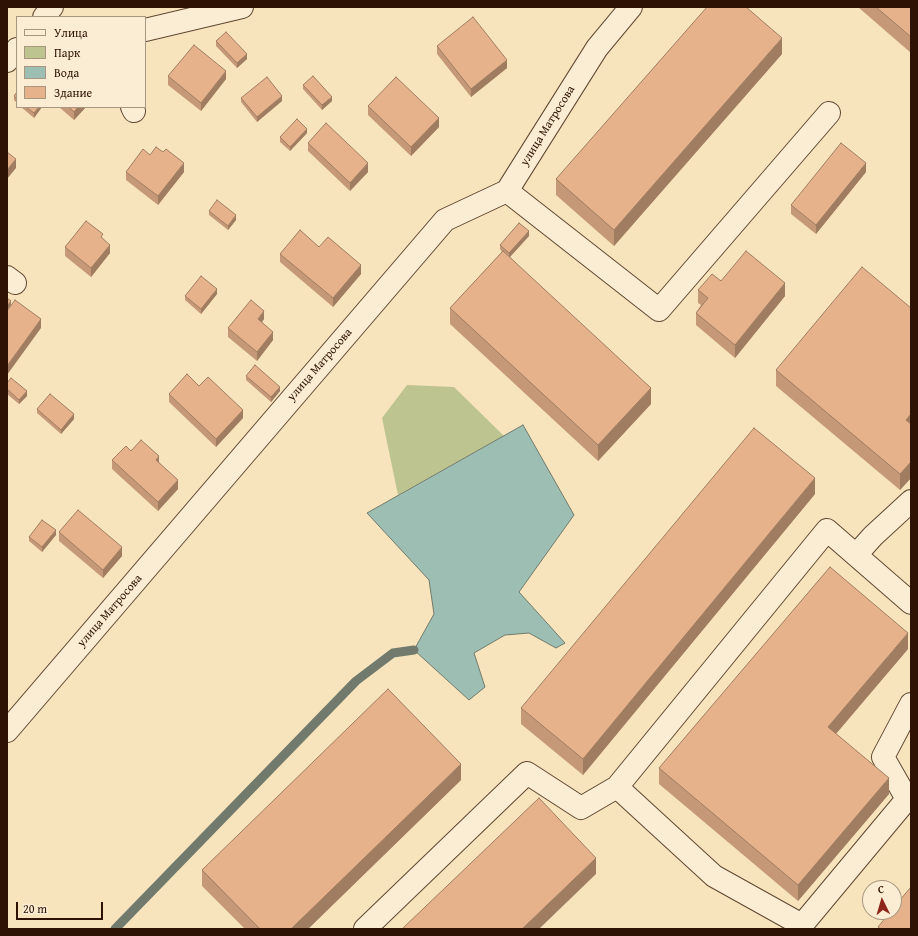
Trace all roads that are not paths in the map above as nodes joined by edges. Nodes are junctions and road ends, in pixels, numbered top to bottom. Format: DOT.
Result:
graph roads {
  1 [pos="242,7"];
  2 [pos="631,7"];
  3 [pos="146,30"];
  4 [pos="16,50"];
  5 [pos="7,61"];
  6 [pos="829,113"];
  7 [pos="507,190"];
  8 [pos="911,501"];
  9 [pos="856,555"];
  10 [pos="911,603"];
  11 [pos="911,704"];
  12 [pos="7,731"];
  13 [pos="617,787"];
  14 [pos="365,929"];
  1 -- 3 [label="street"];
  2 -- 7 [label="street, улица Матросова"];
  4 -- 5 [label="street"];
  6 -- 7 [label="street"];
  7 -- 12 [label="street, улица Матросова"];
  8 -- 9 [label="street"];
  9 -- 10 [label="street"];
  9 -- 13 [label="street"];
  11 -- 13 [label="street"];
  13 -- 14 [label="street"];
}
